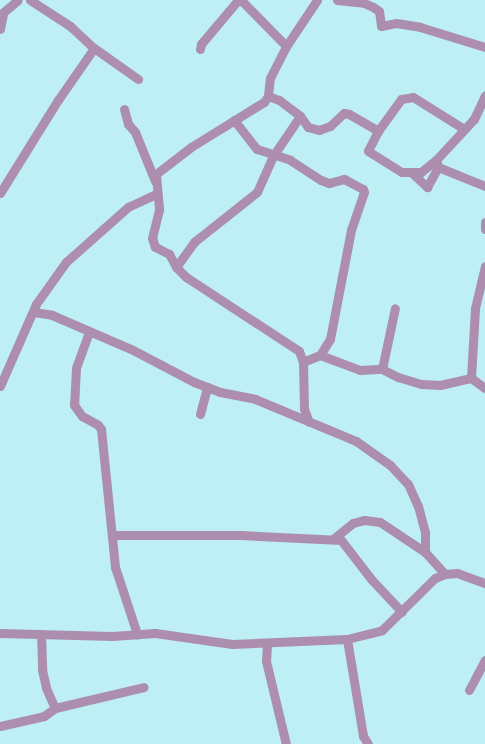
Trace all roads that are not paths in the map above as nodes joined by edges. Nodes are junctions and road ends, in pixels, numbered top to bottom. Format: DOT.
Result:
graph roads {
  1 [pos="18,0"];
  2 [pos="30,0"];
  3 [pos="239,0"];
  4 [pos="317,0"];
  5 [pos="337,0"];
  6 [pos="1,21"];
  7 [pos="286,46"];
  8 [pos="485,47"];
  9 [pos="94,48"];
  10 [pos="200,49"];
  11 [pos="138,79"];
  12 [pos="485,95"];
  13 [pos="268,96"];
  14 [pos="124,109"];
  15 [pos="300,116"];
  16 [pos="234,120"];
  17 [pos="464,129"];
  18 [pos="378,131"];
  19 [pos="273,156"];
  20 [pos="437,164"];
  21 [pos="412,173"];
  22 [pos="156,181"];
  23 [pos="485,186"];
  24 [pos="0,193"];
  25 [pos="156,194"];
  26 [pos="485,222"];
  27 [pos="485,229"];
  28 [pos="485,266"];
  29 [pos="176,267"];
  30 [pos="396,308"];
  31 [pos="34,312"];
  32 [pos="89,332"];
  33 [pos="100,337"];
  34 [pos="86,345"];
  35 [pos="320,355"];
  36 [pos="303,362"];
  37 [pos="382,369"];
  38 [pos="2,372"];
  39 [pos="471,378"];
  40 [pos="0,386"];
  41 [pos="207,387"];
  42 [pos="485,388"];
  43 [pos="200,414"];
  44 [pos="309,422"];
  45 [pos="112,535"];
  46 [pos="333,539"];
  47 [pos="425,552"];
  48 [pos="445,574"];
  49 [pos="485,583"];
  50 [pos="402,612"];
  51 [pos="0,632"];
  52 [pos="41,634"];
  53 [pos="137,634"];
  54 [pos="346,639"];
  55 [pos="267,643"];
  56 [pos="485,660"];
  57 [pos="144,687"];
  58 [pos="469,690"];
  59 [pos="55,708"];
  60 [pos="0,726"];
  61 [pos="286,744"];
  62 [pos="368,744"];
  1 -- 6 [label="street"];
  2 -- 9 [label="street"];
  3 -- 7 [label="street"];
  3 -- 10 [label="street"];
  4 -- 7 [label="street"];
  5 -- 8 [label="street"];
  7 -- 13 [label="street"];
  9 -- 11 [label="street"];
  9 -- 24 [label="street"];
  12 -- 17 [label="street"];
  13 -- 15 [label="street"];
  13 -- 16 [label="street"];
  14 -- 22 [label="street"];
  15 -- 18 [label="street"];
  15 -- 19 [label="street"];
  16 -- 19 [label="street"];
  16 -- 22 [label="street"];
  17 -- 18 [label="street"];
  17 -- 20 [label="street"];
  18 -- 21 [label="street"];
  19 -- 29 [label="street"];
  19 -- 35 [label="street"];
  20 -- 21 [label="street"];
  20 -- 21 [label="street"];
  20 -- 23 [label="street"];
  22 -- 25 [label="street"];
  25 -- 29 [label="street"];
  25 -- 31 [label="street"];
  26 -- 27 [label="street"];
  28 -- 39 [label="street"];
  29 -- 36 [label="street"];
  30 -- 37 [label="street"];
  31 -- 32 [label="street"];
  31 -- 38 [label="street"];
  32 -- 33 [label="street"];
  32 -- 34 [label="street"];
  33 -- 34 [label="street"];
  33 -- 41 [label="street"];
  34 -- 45 [label="street"];
  35 -- 36 [label="street"];
  35 -- 37 [label="street"];
  36 -- 44 [label="street"];
  37 -- 39 [label="street"];
  38 -- 40 [label="street"];
  39 -- 42 [label="street"];
  41 -- 43 [label="street"];
  41 -- 44 [label="street"];
  44 -- 47 [label="street"];
  45 -- 46 [label="street"];
  45 -- 53 [label="street"];
  46 -- 47 [label="street"];
  46 -- 50 [label="street"];
  47 -- 48 [label="street"];
  48 -- 49 [label="street"];
  48 -- 50 [label="street"];
  50 -- 54 [label="street"];
  51 -- 52 [label="street"];
  52 -- 53 [label="street"];
  52 -- 59 [label="street"];
  53 -- 55 [label="street"];
  54 -- 55 [label="street"];
  54 -- 62 [label="street"];
  55 -- 61 [label="street"];
  56 -- 58 [label="street"];
  57 -- 59 [label="street"];
  59 -- 60 [label="street"];
}
